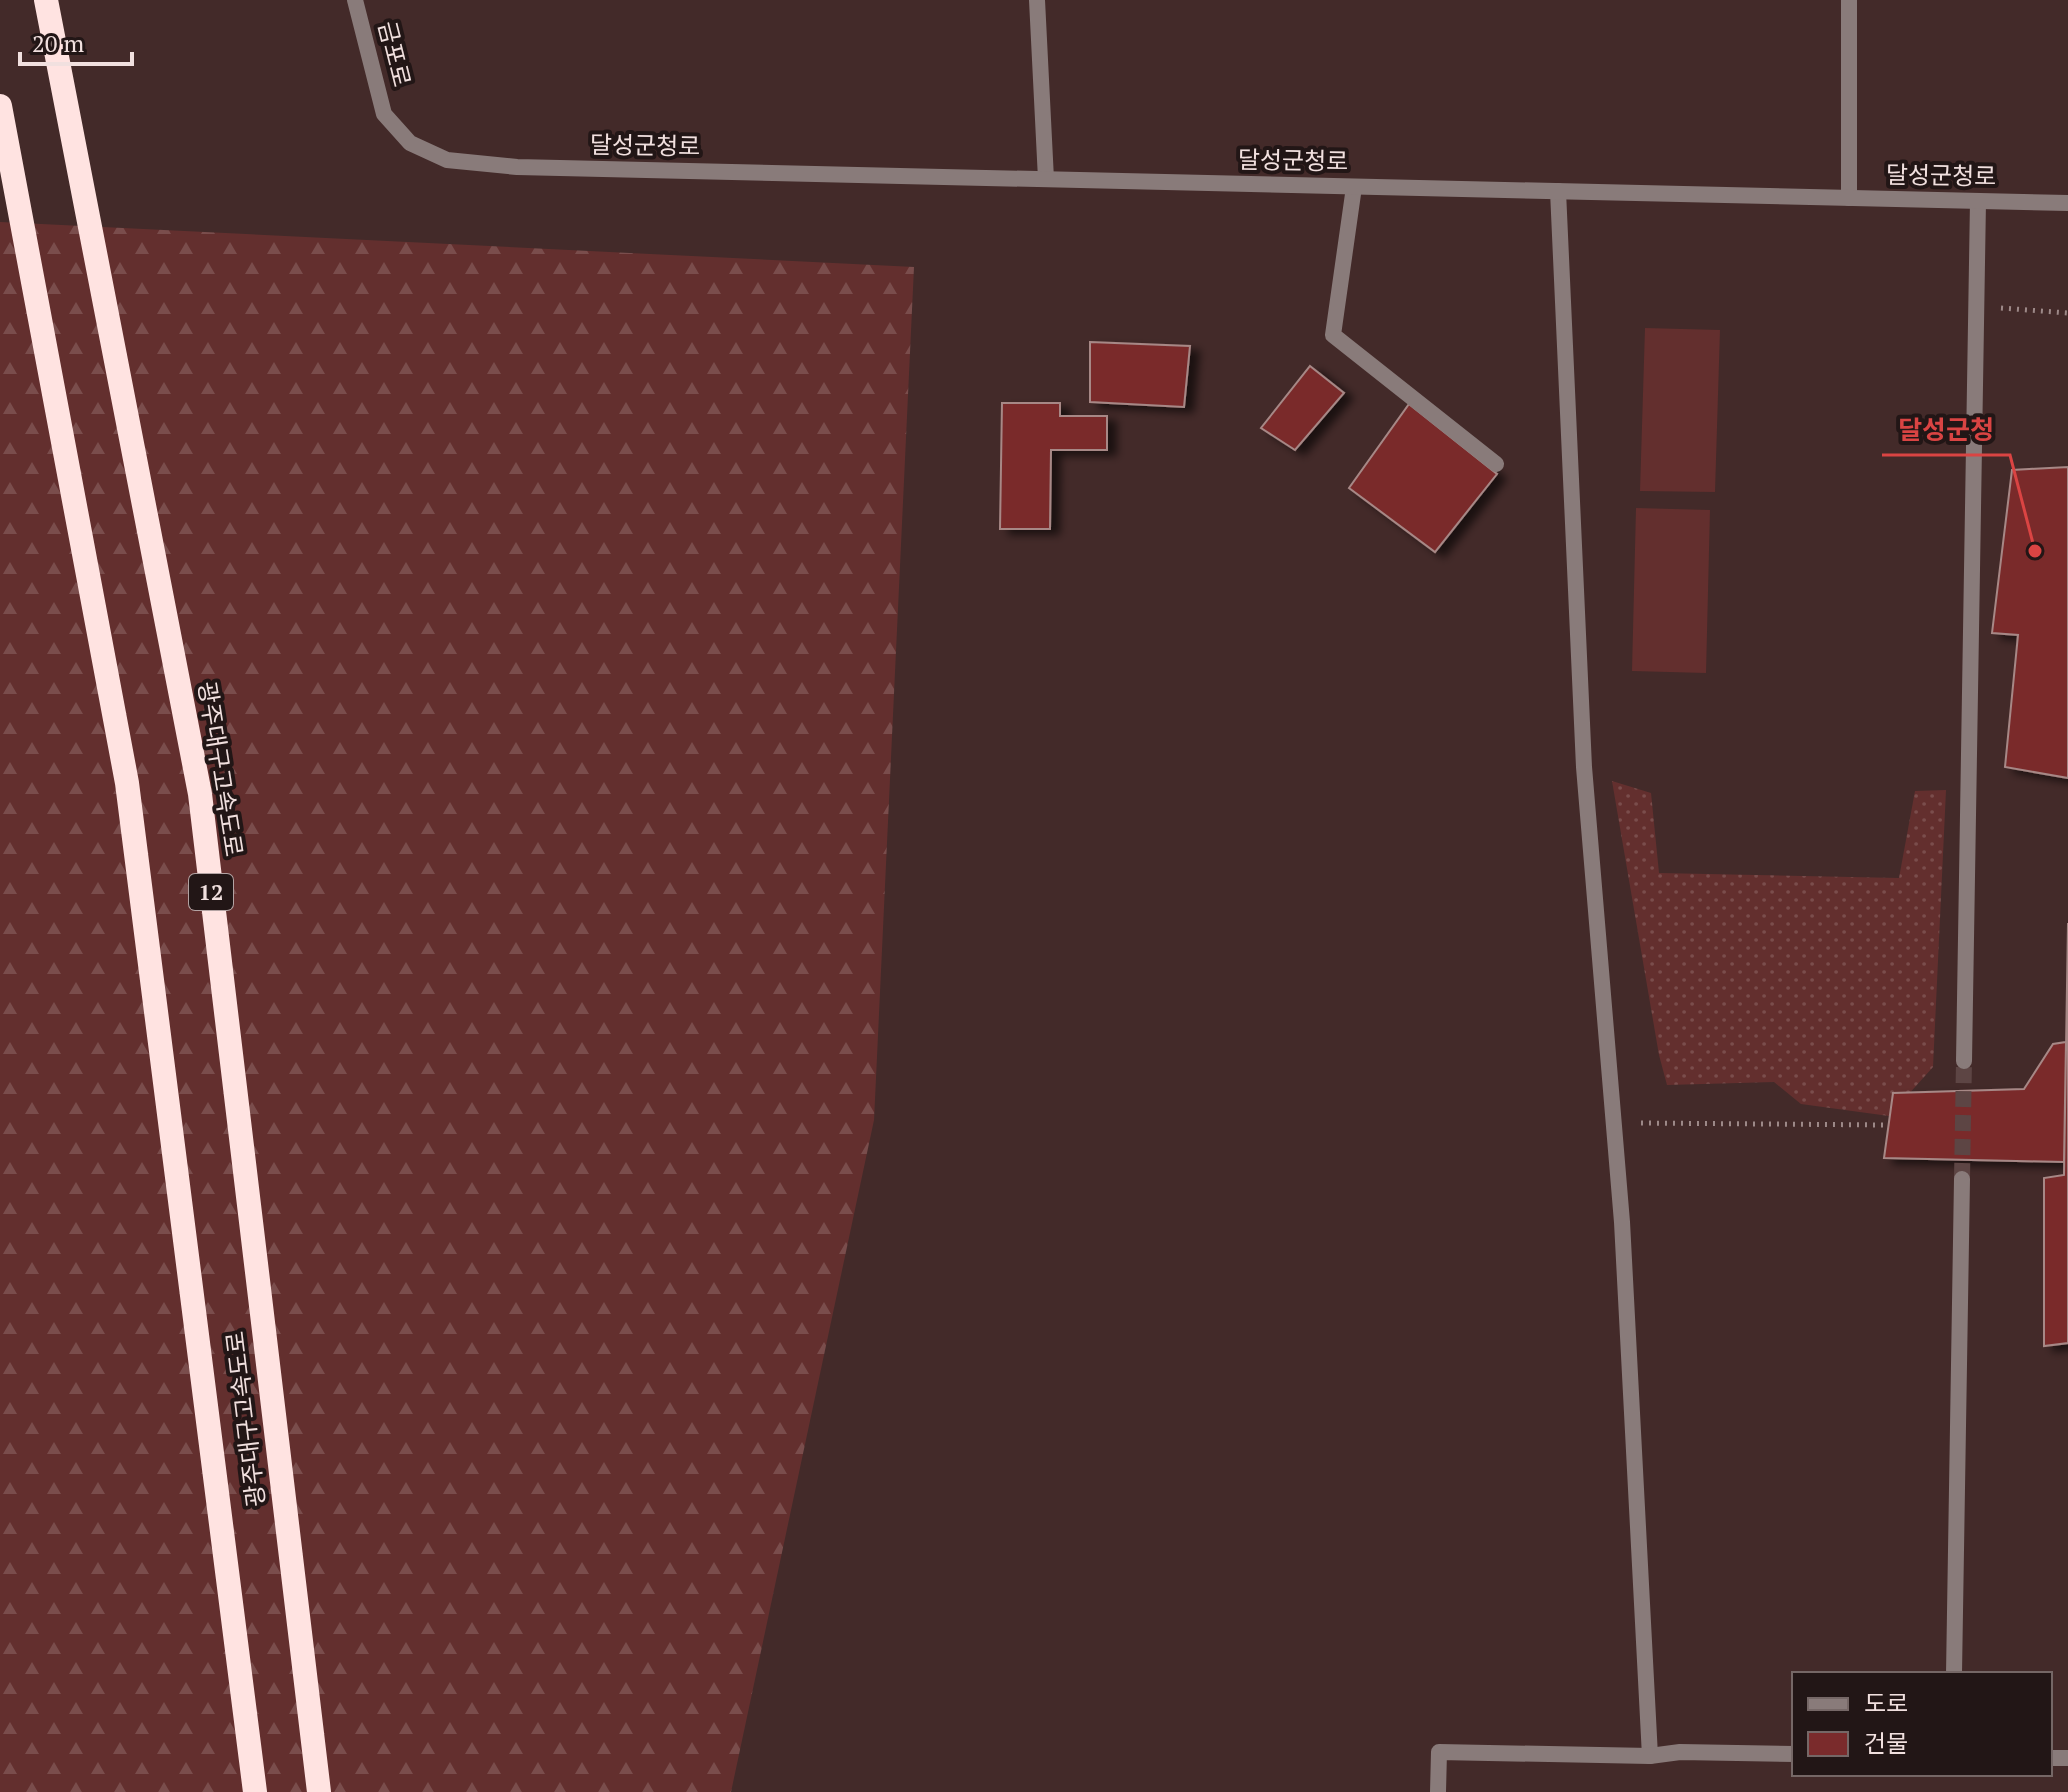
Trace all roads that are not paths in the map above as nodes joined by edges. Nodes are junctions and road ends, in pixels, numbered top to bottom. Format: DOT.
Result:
graph roads {
  1 [pos="46,0"];
  2 [pos="355,0"];
  3 [pos="1037,0"];
  4 [pos="1849,0"];
  5 [pos="0,106"];
  6 [pos="517,167"];
  7 [pos="1046,179"];
  8 [pos="1354,187"];
  9 [pos="1558,191"];
  10 [pos="1849,198"];
  11 [pos="1978,201"];
  12 [pos="2068,203"];
  13 [pos="1496,464"];
  14 [pos="1964,1061"];
  15 [pos="1962,1179"];
  16 [pos="1954,1672"];
  17 [pos="1792,1754"];
  18 [pos="1650,1756"];
  19 [pos="255,1792"];
  20 [pos="319,1792"];
  21 [pos="1438,1792"];
  1 -- 20 [label="highway, 광주대구고속도로 / 12"];
  2 -- 6 [label="street, 금포로"];
  3 -- 7 [label="street"];
  4 -- 10 [label="street"];
  5 -- 19 [label="highway, 광주대구고속도로"];
  6 -- 7 [label="street, 달성군청로"];
  7 -- 8 [label="street, 달성군청로"];
  8 -- 9 [label="street, 달성군청로"];
  8 -- 13 [label="street"];
  9 -- 10 [label="street, 달성군청로"];
  9 -- 18 [label="street"];
  10 -- 11 [label="street, 달성군청로"];
  11 -- 12 [label="street, 달성군청로"];
  11 -- 14 [label="street"];
  15 -- 16 [label="street"];
  17 -- 18 [label="street"];
  18 -- 21 [label="street"];
}
